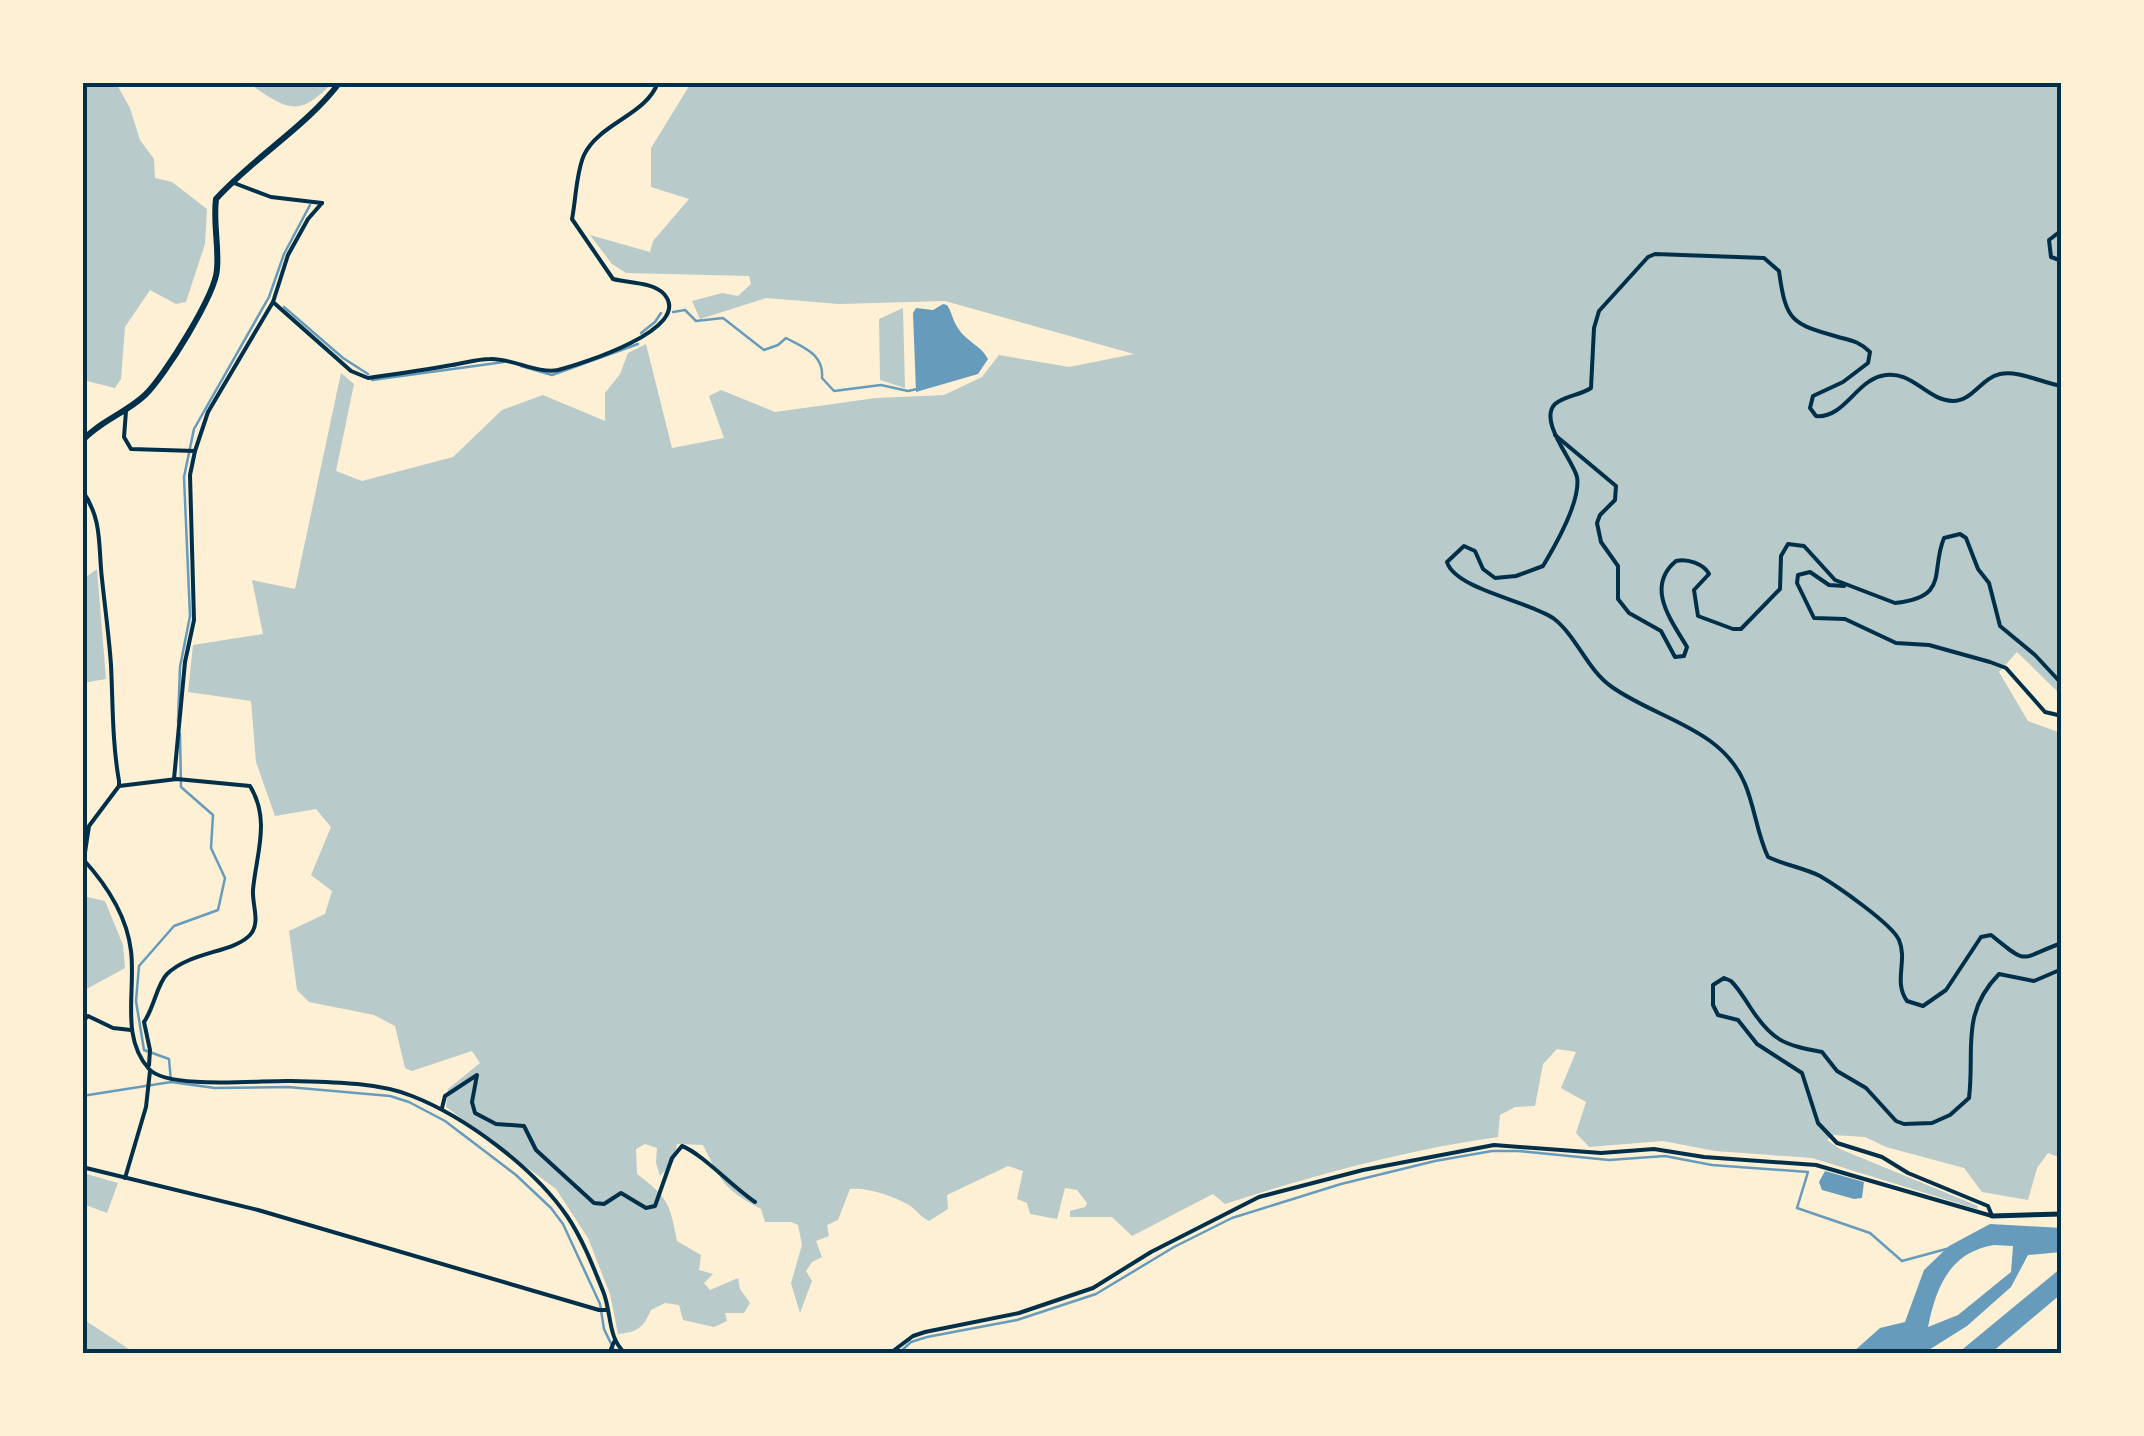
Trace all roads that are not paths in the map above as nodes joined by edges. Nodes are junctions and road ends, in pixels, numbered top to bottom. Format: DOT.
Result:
graph roads {
  1 [pos="340,82"];
  2 [pos="658,82"];
  3 [pos="232,182"];
  4 [pos="2062,230"];
  5 [pos="2062,261"];
  6 [pos="273,302"];
  7 [pos="2062,386"];
  8 [pos="126,409"];
  9 [pos="1555,435"];
  10 [pos="82,441"];
  11 [pos="191,452"];
  12 [pos="82,490"];
  13 [pos="1846,586"];
  14 [pos="2062,684"];
  15 [pos="2062,716"];
  16 [pos="178,779"];
  17 [pos="119,786"];
  18 [pos="83,858"];
  19 [pos="2062,943"];
  20 [pos="2062,970"];
  21 [pos="82,1022"];
  22 [pos="131,1030"];
  23 [pos="150,1069"];
  24 [pos="442,1108"];
  25 [pos="82,1167"];
  26 [pos="125,1178"];
  27 [pos="755,1202"];
  28 [pos="2062,1214"];
  29 [pos="1992,1216"];
  30 [pos="603,1310"];
  31 [pos="612,1347"];
  32 [pos="626,1354"];
  33 [pos="889,1354"];
  1 -- 3 [label="main road"];
  2 -- 6 [label="street"];
  3 -- 6 [label="street"];
  3 -- 8 [label="main road"];
  4 -- 5 [label="street"];
  6 -- 11 [label="street"];
  7 -- 9 [label="street"];
  8 -- 10 [label="main road"];
  8 -- 11 [label="street"];
  9 -- 13 [label="street"];
  9 -- 19 [label="street"];
  11 -- 16 [label="street"];
  12 -- 17 [label="street"];
  13 -- 14 [label="street"];
  13 -- 15 [label="street"];
  16 -- 17 [label="street"];
  16 -- 23 [label="street"];
  17 -- 18 [label="street"];
  18 -- 22 [label="street"];
  20 -- 29 [label="street"];
  21 -- 22 [label="street"];
  22 -- 23 [label="street"];
  23 -- 24 [label="street"];
  23 -- 26 [label="street"];
  24 -- 27 [label="street"];
  24 -- 30 [label="street"];
  25 -- 26 [label="street"];
  26 -- 30 [label="street"];
  28 -- 29 [label="street"];
  29 -- 33 [label="street"];
  30 -- 31 [label="street"];
  31 -- 32 [label="street"];
}
